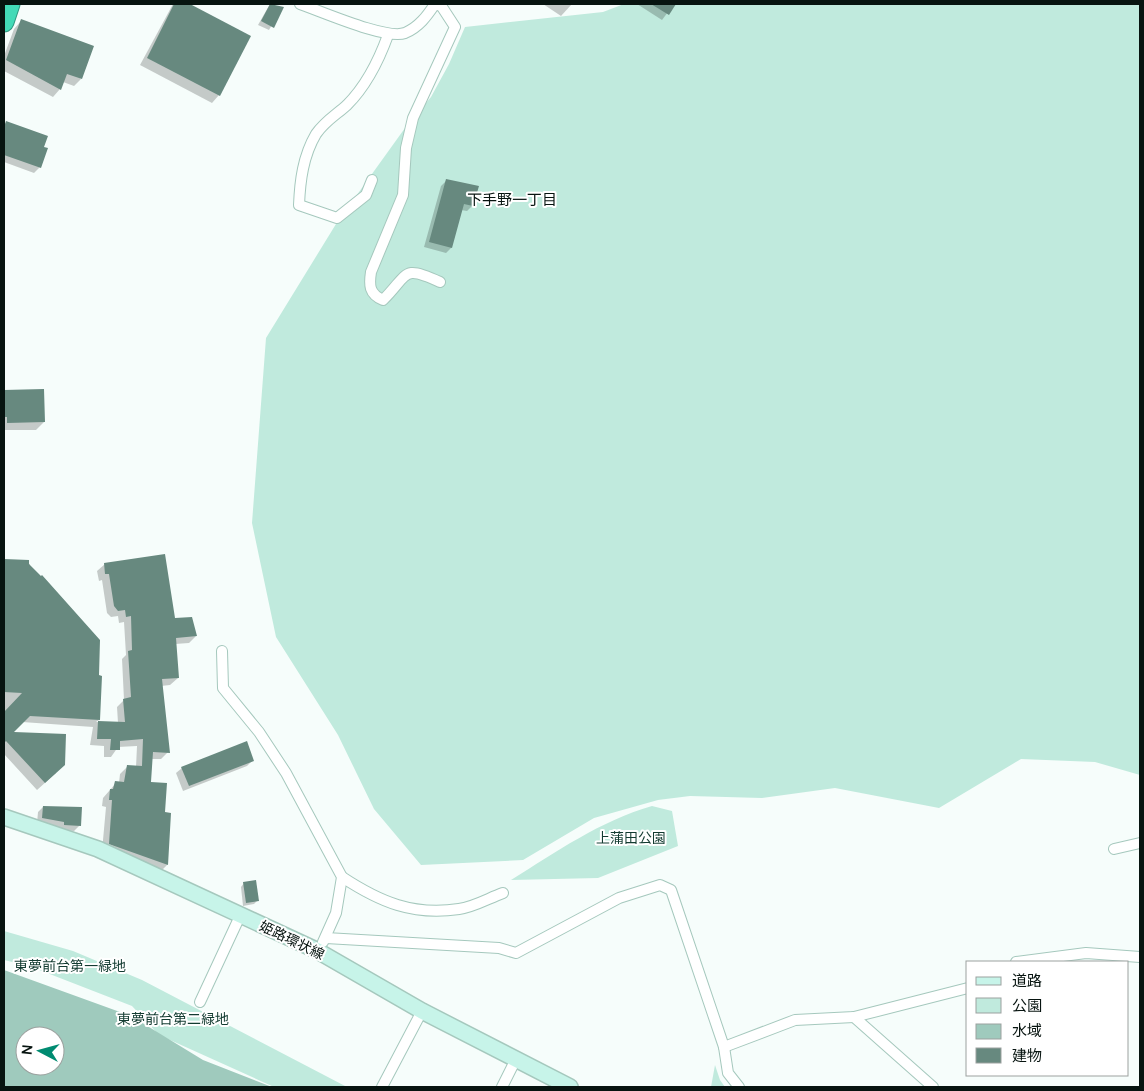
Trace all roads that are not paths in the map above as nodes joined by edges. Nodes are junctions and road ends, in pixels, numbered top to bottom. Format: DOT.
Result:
graph roads {
  1 [pos="10,4"];
  2 [pos="300,4"];
  3 [pos="436,4"];
  4 [pos="4,22"];
  5 [pos="388,35"];
  6 [pos="372,180"];
  7 [pos="440,282"];
  8 [pos="222,651"];
  9 [pos="7,821"];
  10 [pos="1140,843"];
  11 [pos="1114,849"];
  12 [pos="342,877"];
  13 [pos="503,893"];
  14 [pos="240,916"];
  15 [pos="326,938"];
  16 [pos="316,950"];
  17 [pos="1140,957"];
  18 [pos="1025,961"];
  19 [pos="966,989"];
  20 [pos="200,1002"];
  21 [pos="422,1011"];
  22 [pos="854,1017"];
  23 [pos="724,1047"];
  24 [pos="516,1058"];
  25 [pos="382,1087"];
  26 [pos="502,1087"];
  27 [pos="570,1087"];
  28 [pos="739,1087"];
  29 [pos="933,1087"];
  1 -- 4 [label="highway"];
  2 -- 5 [label="street"];
  3 -- 5 [label="street"];
  3 -- 7 [label="street"];
  5 -- 6 [label="street"];
  8 -- 12 [label="street"];
  9 -- 14 [label="main road, 姫路環状線"];
  10 -- 11 [label="street"];
  12 -- 13 [label="street"];
  12 -- 15 [label="street"];
  14 -- 16 [label="main road, 姫路環状線"];
  14 -- 20 [label="street"];
  15 -- 16 [label="street"];
  15 -- 23 [label="street"];
  16 -- 21 [label="main road, 姫路環状線"];
  17 -- 18 [label="street"];
  19 -- 22 [label="street"];
  21 -- 24 [label="main road, 姫路環状線"];
  21 -- 25 [label="street"];
  22 -- 23 [label="street"];
  22 -- 29 [label="street"];
  23 -- 28 [label="street"];
  24 -- 26 [label="street"];
  24 -- 27 [label="main road, 姫路環状線"];
}
